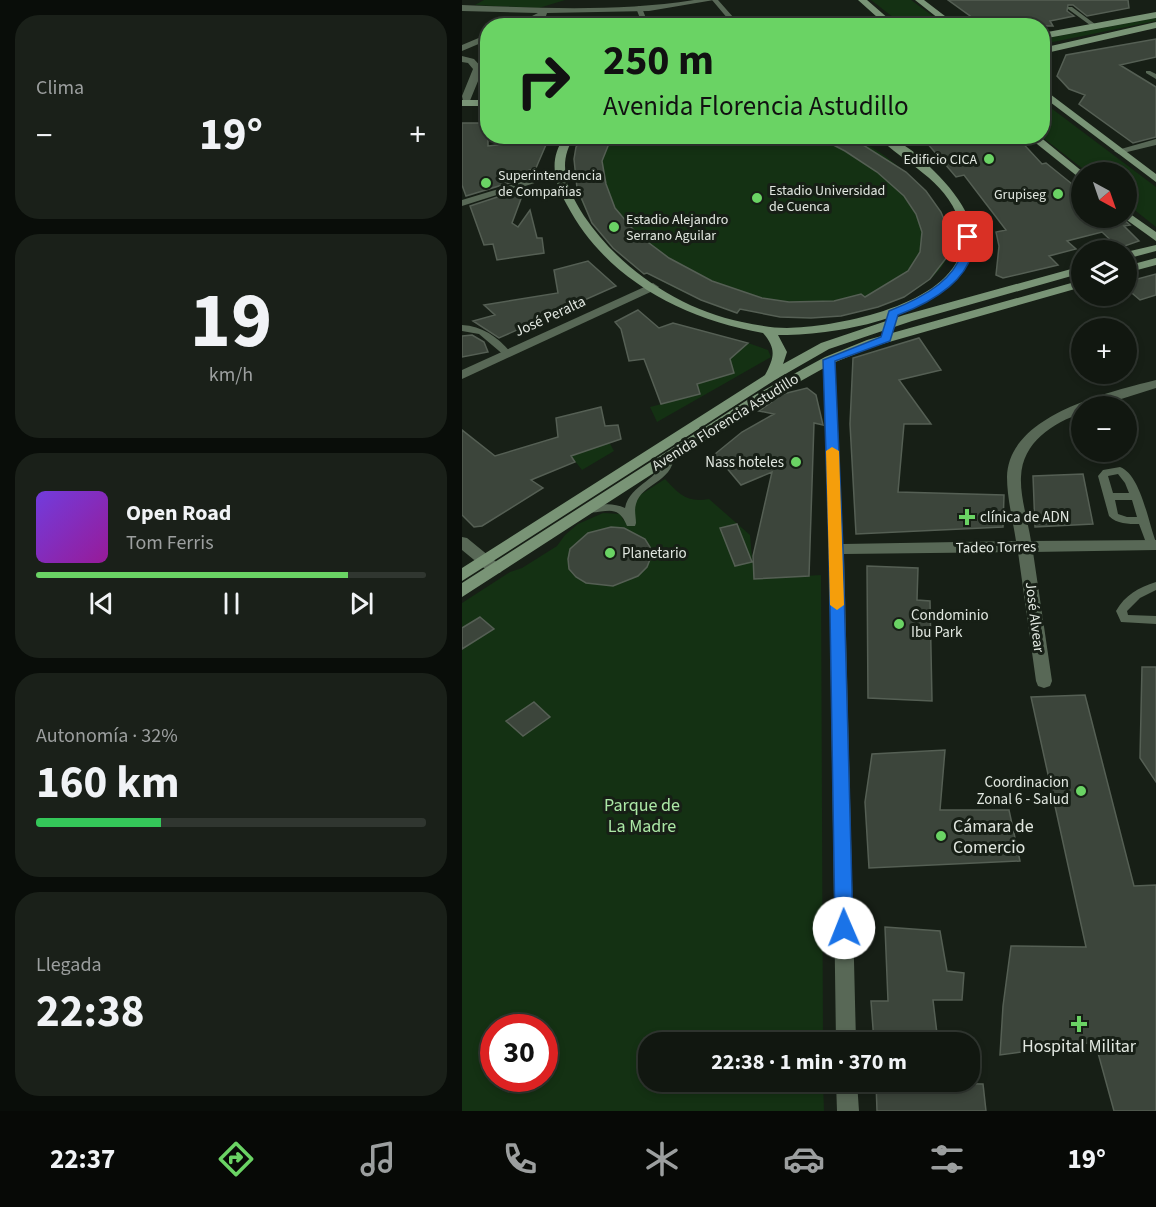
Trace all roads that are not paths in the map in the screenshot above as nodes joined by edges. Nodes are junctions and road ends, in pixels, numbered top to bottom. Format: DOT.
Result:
graph roads {
  1 [pos="479,0"];
  2 [pos="580,0"];
  3 [pos="585,0"];
  4 [pos="710,0"];
  5 [pos="715,0"];
  6 [pos="862,0"];
  7 [pos="919,0"];
  8 [pos="462,7"];
  9 [pos="603,8"];
  10 [pos="639,8"];
  11 [pos="1070,8"];
  12 [pos="549,11"];
  13 [pos="1156,15"];
  14 [pos="534,18"];
  15 [pos="643,18"];
  16 [pos="731,18"];
  17 [pos="883,18"];
  18 [pos="943,18"];
  19 [pos="1156,26"];
  20 [pos="1096,27"];
  21 [pos="1050,35"];
  22 [pos="480,41"];
  23 [pos="462,48"];
  24 [pos="1050,49"];
  25 [pos="462,59"];
  26 [pos="1148,72"];
  27 [pos="1156,77"];
  28 [pos="1050,97"];
  29 [pos="480,104"];
  30 [pos="463,105"];
  31 [pos="480,108"];
  32 [pos="1156,142"];
  33 [pos="567,144"];
  34 [pos="894,144"];
  35 [pos="1042,144"];
  36 [pos="1119,151"];
  37 [pos="1071,168"];
  38 [pos="1153,173"];
  39 [pos="558,174"];
  40 [pos="462,203"];
  41 [pos="1137,223"];
  42 [pos="1156,238"];
  43 [pos="1156,248"];
  44 [pos="1137,253"];
  45 [pos="1156,261"];
  46 [pos="1137,267"];
  47 [pos="1071,272"];
  48 [pos="1071,286"];
  49 [pos="653,287"];
  50 [pos="892,319"];
  51 [pos="462,328"];
  52 [pos="768,331"];
  53 [pos="886,339"];
  54 [pos="508,354"];
  55 [pos="829,360"];
  56 [pos="462,375"];
  57 [pos="770,377"];
  58 [pos="1156,384"];
  59 [pos="1118,396"];
  60 [pos="1071,412"];
  61 [pos="669,456"];
  62 [pos="1134,496"];
  63 [pos="1109,497"];
  64 [pos="586,510"];
  65 [pos="1142,520"];
  66 [pos="462,542"];
  67 [pos="1154,545"];
  68 [pos="1024,547"];
  69 [pos="836,549"];
  70 [pos="490,565"];
  71 [pos="462,575"];
  72 [pos="1156,586"];
  73 [pos="462,591"];
  74 [pos="1156,620"];
  75 [pos="1044,681"];
  76 [pos="846,1032"];
  77 [pos="847,1092"];
  78 [pos="848,1111"];
  1 -- 8 [label="street"];
  2 -- 12 [label="street"];
  3 -- 9 [label="street"];
  4 -- 10 [label="street"];
  5 -- 16 [label="lane"];
  6 -- 17 [label="main road"];
  7 -- 18 [label="main road"];
  8 -- 12 [label="street"];
  9 -- 10 [label="street"];
  9 -- 12 [label="street"];
  10 -- 15 [label="lane"];
  11 -- 20 [label="lane"];
  12 -- 14 [label="street"];
  13 -- 20 [label="main road"];
  19 -- 24 [label="main road"];
  20 -- 21 [label="main road"];
  22 -- 23 [label="street"];
  25 -- 30 [label="street"];
  26 -- 27 [label="lane"];
  28 -- 36 [label="main road"];
  29 -- 30 [label="main road"];
  30 -- 31 [label="main road"];
  32 -- 36 [label="street"];
  33 -- 39 [label="main road"];
  34 -- 50 [label="main road"];
  35 -- 37 [label="main road"];
  36 -- 38 [label="main road"];
  39 -- 40 [label="street"];
  39 -- 49 [label="main road"];
  41 -- 42 [label="main road"];
  43 -- 44 [label="main road"];
  45 -- 46 [label="main road"];
  47 -- 50 [label="main road, Avenida Florencia Astudillo"];
  48 -- 53 [label="main road, Avenida Florencia Astudillo"];
  49 -- 52 [label="main road"];
  49 -- 54 [label="street, José Peralta"];
  50 -- 52 [label="main road"];
  50 -- 53 [label="main road"];
  50 -- 57 [label="main road, Avenida Florencia Astudillo"];
  51 -- 54 [label="lane"];
  52 -- 57 [label="main road"];
  53 -- 55 [label="main road, Avenida Florencia Astudillo"];
  54 -- 56 [label="street, José Peralta"];
  55 -- 61 [label="main road, Avenida Florencia Astudillo"];
  55 -- 69 [label="street"];
  57 -- 70 [label="main road, Avenida Florencia Astudillo"];
  58 -- 59 [label="street"];
  60 -- 68 [label="street, José Alvear"];
  61 -- 64 [label="main road, Avenida Florencia Astudillo"];
  61 -- 64 [label="lane"];
  62 -- 63 [label="lane"];
  62 -- 63 [label="lane"];
  62 -- 65 [label="lane"];
  63 -- 65 [label="lane"];
  64 -- 70 [label="main road, Avenida Florencia Astudillo"];
  65 -- 67 [label="lane"];
  66 -- 70 [label="street"];
  67 -- 68 [label="street, Tadeo Torres"];
  68 -- 69 [label="street, Tadeo Torres"];
  68 -- 75 [label="street, José Alvear"];
  69 -- 76 [label="street"];
  70 -- 71 [label="main road, Avenida Florencia Astudillo"];
  70 -- 73 [label="main road, Avenida Florencia Astudillo"];
  72 -- 74 [label="lane"];
  77 -- 78 [label="street"];
}
